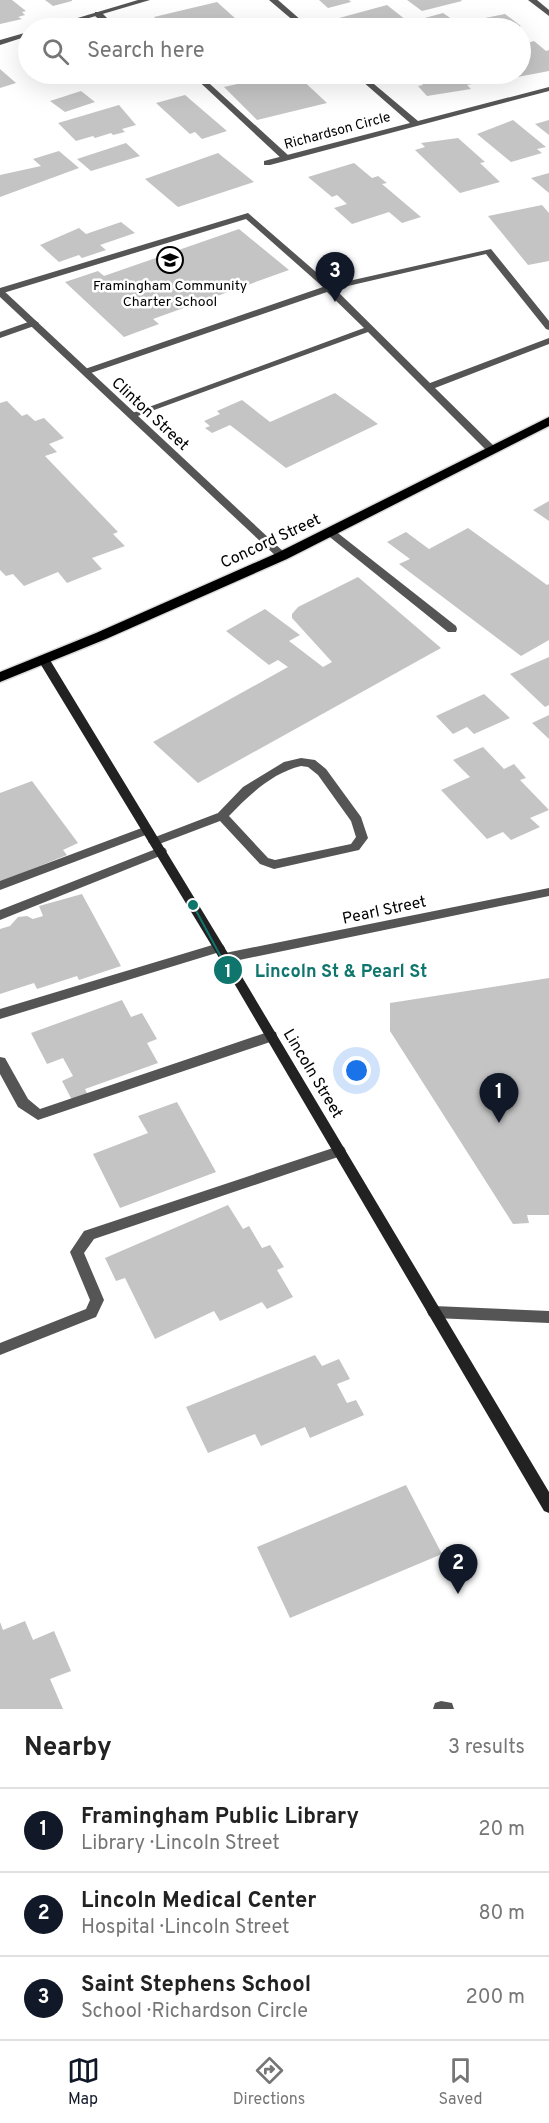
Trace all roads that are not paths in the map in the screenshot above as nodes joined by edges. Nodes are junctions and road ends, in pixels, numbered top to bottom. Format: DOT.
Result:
graph roads {
  1 [pos="146,0"];
  2 [pos="273,0"];
  3 [pos="532,0"];
  4 [pos="98,14"];
  5 [pos="549,14"];
  6 [pos="84,18"];
  7 [pos="102,18"];
  8 [pos="294,18"];
  9 [pos="18,37"];
  10 [pos="0,43"];
  11 [pos="206,84"];
  12 [pos="370,84"];
  13 [pos="549,89"];
  14 [pos="415,123"];
  15 [pos="286,159"];
  16 [pos="267,163"];
  17 [pos="330,288"];
  18 [pos="0,292"];
  19 [pos="34,323"];
  20 [pos="549,327"];
  21 [pos="369,329"];
  22 [pos="0,335"];
  23 [pos="549,341"];
  24 [pos="85,372"];
  25 [pos="428,387"];
  26 [pos="132,415"];
  27 [pos="549,421"];
  28 [pos="492,450"];
  29 [pos="330,532"];
  30 [pos="282,556"];
  31 [pos="452,629"];
  32 [pos="44,660"];
  33 [pos="0,677"];
  34 [pos="222,816"];
  35 [pos="147,830"];
  36 [pos="158,847"];
  37 [pos="0,886"];
  38 [pos="549,892"];
  39 [pos="0,915"];
  40 [pos="222,953"];
  41 [pos="0,1014"];
  42 [pos="271,1036"];
  43 [pos="0,1062"];
  44 [pos="339,1151"];
  45 [pos="434,1312"];
  46 [pos="549,1317"];
  47 [pos="0,1349"];
  48 [pos="549,1506"];
  1 -- 4 [label="street"];
  2 -- 8 [label="street"];
  3 -- 5 [label="street"];
  4 -- 6 [label="street"];
  4 -- 7 [label="street"];
  9 -- 10 [label="street"];
  11 -- 15 [label="street"];
  12 -- 14 [label="street"];
  13 -- 14 [label="street, Richardson Circle"];
  14 -- 15 [label="street, Richardson Circle"];
  15 -- 16 [label="street, Richardson Circle"];
  17 -- 18 [label="street"];
  17 -- 20 [label="street"];
  17 -- 21 [label="street"];
  17 -- 24 [label="street"];
  18 -- 19 [label="street, Clinton Street"];
  19 -- 22 [label="street"];
  19 -- 24 [label="street, Clinton Street"];
  21 -- 25 [label="street"];
  21 -- 26 [label="street"];
  23 -- 25 [label="street"];
  24 -- 26 [label="street, Clinton Street"];
  25 -- 28 [label="street"];
  26 -- 30 [label="street, Clinton Street"];
  27 -- 28 [label="main road, Concord Street"];
  28 -- 29 [label="main road, Concord Street"];
  29 -- 30 [label="main road, Concord Street"];
  29 -- 31 [label="street"];
  30 -- 32 [label="main road, Concord Street"];
  32 -- 33 [label="main road, Concord Street"];
  32 -- 35 [label="street, Lincoln Street"];
  34 -- 34 [label="street"];
  34 -- 36 [label="street"];
  35 -- 36 [label="street, Lincoln Street"];
  35 -- 37 [label="street"];
  36 -- 39 [label="street"];
  36 -- 40 [label="street, Lincoln Street"];
  38 -- 40 [label="street, Pearl Street"];
  40 -- 41 [label="street, Pearl Street"];
  40 -- 42 [label="street, Lincoln Street"];
  42 -- 43 [label="street"];
  42 -- 44 [label="street, Lincoln Street"];
  44 -- 45 [label="street, Lincoln Street"];
  44 -- 47 [label="street"];
  45 -- 46 [label="street"];
  45 -- 48 [label="street, Lincoln Street"];
}
